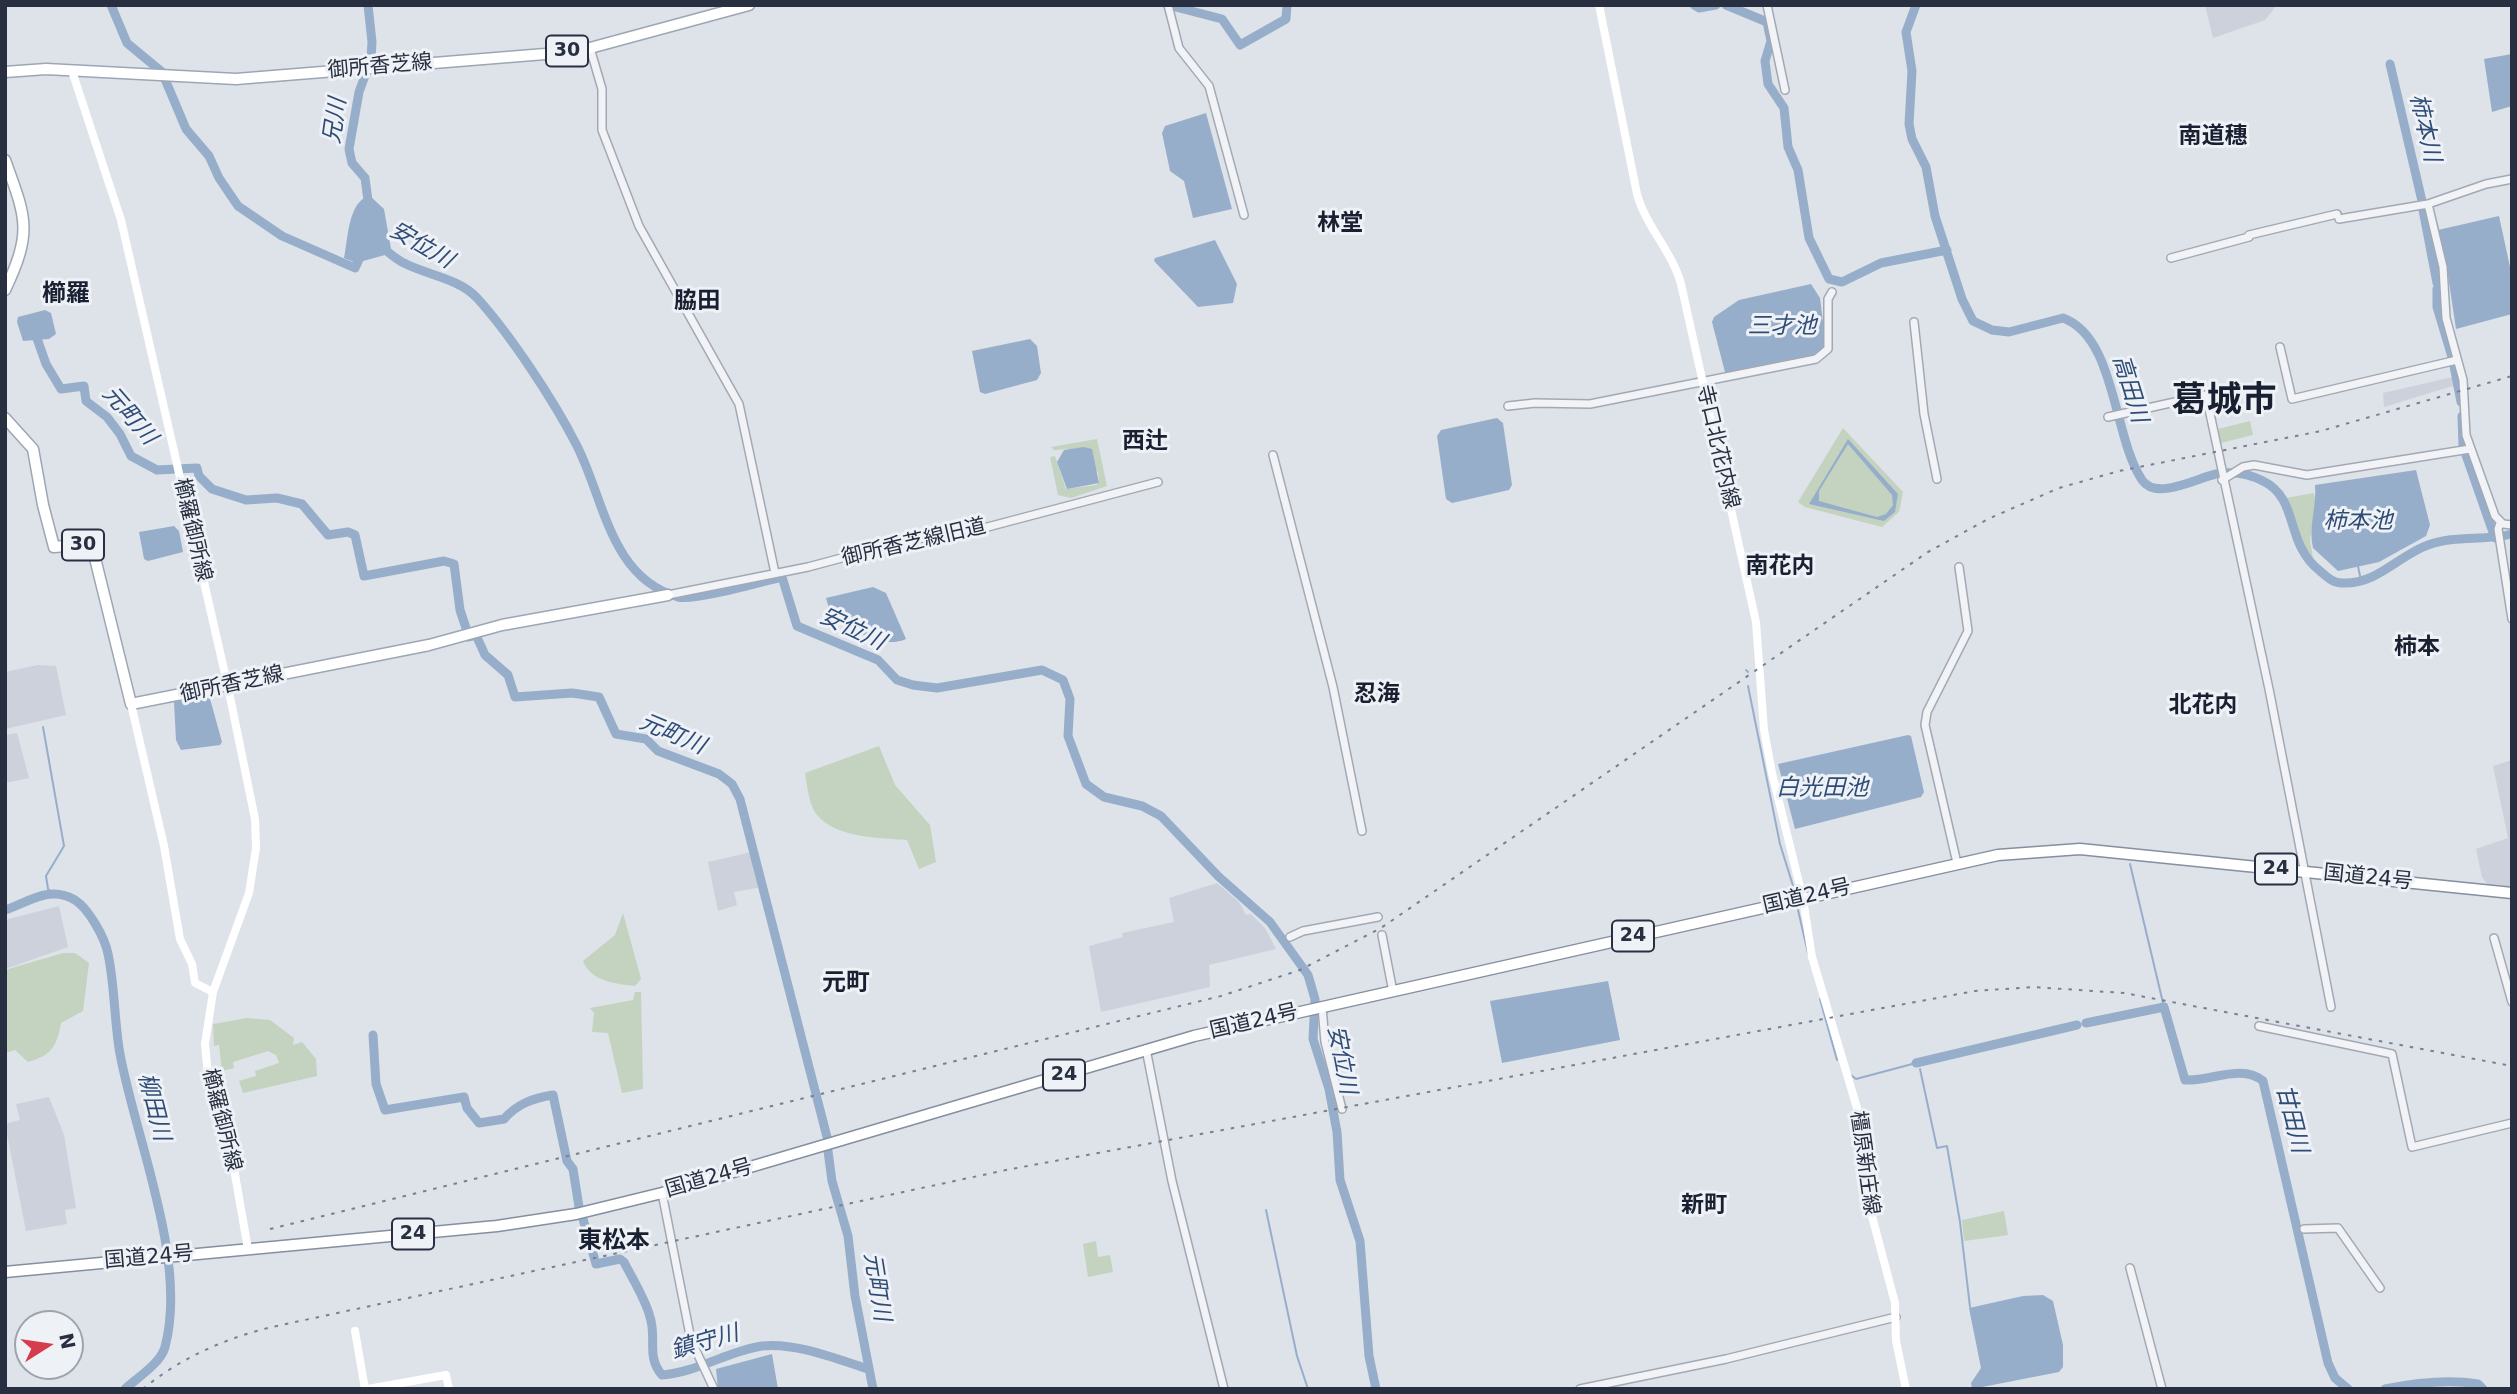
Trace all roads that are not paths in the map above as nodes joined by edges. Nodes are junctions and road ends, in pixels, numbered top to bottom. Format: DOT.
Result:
graph roads {
  1 [pos="749,5"];
  2 [pos="1599,5"];
  3 [pos="1767,5"];
  4 [pos="1169,7"];
  5 [pos="590,48"];
  6 [pos="72,71"];
  7 [pos="5,72"];
  8 [pos="1785,90"];
  9 [pos="5,160"];
  10 [pos="2512,179"];
  11 [pos="2428,204"];
  12 [pos="1244,215"];
  13 [pos="2171,258"];
  14 [pos="5,290"];
  15 [pos="1832,292"];
  16 [pos="1914,322"];
  17 [pos="2280,347"];
  18 [pos="2457,360"];
  19 [pos="1703,382"];
  20 [pos="1508,406"];
  21 [pos="2109,417"];
  22 [pos="5,418"];
  23 [pos="2470,449"];
  24 [pos="1273,454"];
  25 [pos="1937,479"];
  26 [pos="2222,480"];
  27 [pos="1158,482"];
  28 [pos="2512,525"];
  29 [pos="2499,526"];
  30 [pos="1959,567"];
  31 [pos="775,573"];
  32 [pos="668,595"];
  33 [pos="2512,619"];
  34 [pos="228,687"];
  35 [pos="131,704"];
  36 [pos="1362,831"];
  37 [pos="1957,863"];
  38 [pos="2305,872"];
  39 [pos="2512,893"];
  40 [pos="1802,899"];
  41 [pos="1378,917"];
  42 [pos="1382,935"];
  43 [pos="1290,937"];
  44 [pos="2494,938"];
  45 [pos="213,992"];
  46 [pos="1393,992"];
  47 [pos="2512,1002"];
  48 [pos="2331,1007"];
  49 [pos="1316,1008"];
  50 [pos="2259,1026"];
  51 [pos="1146,1049"];
  52 [pos="1342,1109"];
  53 [pos="2512,1123"];
  54 [pos="662,1193"];
  55 [pos="2304,1229"];
  56 [pos="248,1248"];
  57 [pos="2130,1268"];
  58 [pos="5,1272"];
  59 [pos="2380,1288"];
  60 [pos="1896,1317"];
  61 [pos="355,1331"];
  62 [pos="367,1389"];
  63 [pos="449,1389"];
  64 [pos="714,1389"];
  65 [pos="1223,1389"];
  66 [pos="1580,1389"];
  67 [pos="1906,1389"];
  68 [pos="2162,1389"];
  1 -- 5 [label="main road, 御所香芝線 / 30"];
  2 -- 19 [label="main road, 寺口北花内線"];
  3 -- 8 [label="street"];
  4 -- 12 [label="street"];
  5 -- 6 [label="main road, 御所香芝線 / 30"];
  5 -- 31 [label="street"];
  6 -- 7 [label="main road, 御所香芝線 / 30"];
  6 -- 34 [label="main road, 櫛羅御所線"];
  9 -- 14 [label="main road"];
  10 -- 11 [label="street"];
  11 -- 13 [label="street"];
  11 -- 18 [label="street"];
  15 -- 19 [label="street"];
  16 -- 25 [label="street"];
  17 -- 18 [label="street"];
  18 -- 23 [label="street"];
  19 -- 20 [label="street"];
  19 -- 40 [label="main road, 寺口北花内線"];
  21 -- 26 [label="street"];
  22 -- 35 [label="main road, 30"];
  23 -- 26 [label="street"];
  23 -- 29 [label="street"];
  24 -- 36 [label="street"];
  26 -- 38 [label="street"];
  27 -- 31 [label="street, 御所香芝線旧道"];
  28 -- 29 [label="street"];
  29 -- 33 [label="street"];
  30 -- 37 [label="street"];
  31 -- 32 [label="street, 御所香芝線旧道"];
  32 -- 34 [label="main road, 御所香芝線"];
  34 -- 35 [label="main road, 御所香芝線"];
  34 -- 45 [label="main road, 櫛羅御所線"];
  35 -- 45 [label="main road"];
  37 -- 38 [label="main road, 国道24号 / 24"];
  37 -- 40 [label="main road, 国道24号 / 24"];
  38 -- 39 [label="main road, 国道24号 / 24"];
  38 -- 48 [label="street"];
  40 -- 46 [label="main road, 国道24号 / 24"];
  40 -- 60 [label="main road, 橿原新庄線"];
  41 -- 43 [label="street"];
  42 -- 46 [label="street"];
  44 -- 47 [label="street"];
  45 -- 56 [label="main road, 櫛羅御所線"];
  46 -- 49 [label="main road, 国道24号 / 24"];
  49 -- 51 [label="main road, 国道24号 / 24"];
  49 -- 52 [label="street"];
  50 -- 53 [label="street"];
  51 -- 54 [label="main road, 国道24号 / 24"];
  51 -- 65 [label="street"];
  54 -- 56 [label="main road, 国道24号 / 24"];
  54 -- 64 [label="street"];
  55 -- 59 [label="street"];
  56 -- 58 [label="main road, 国道24号 / 24"];
  57 -- 68 [label="street"];
  60 -- 66 [label="street"];
  60 -- 67 [label="main road, 橿原新庄線"];
  61 -- 62 [label="main road"];
  62 -- 63 [label="main road"];
}
